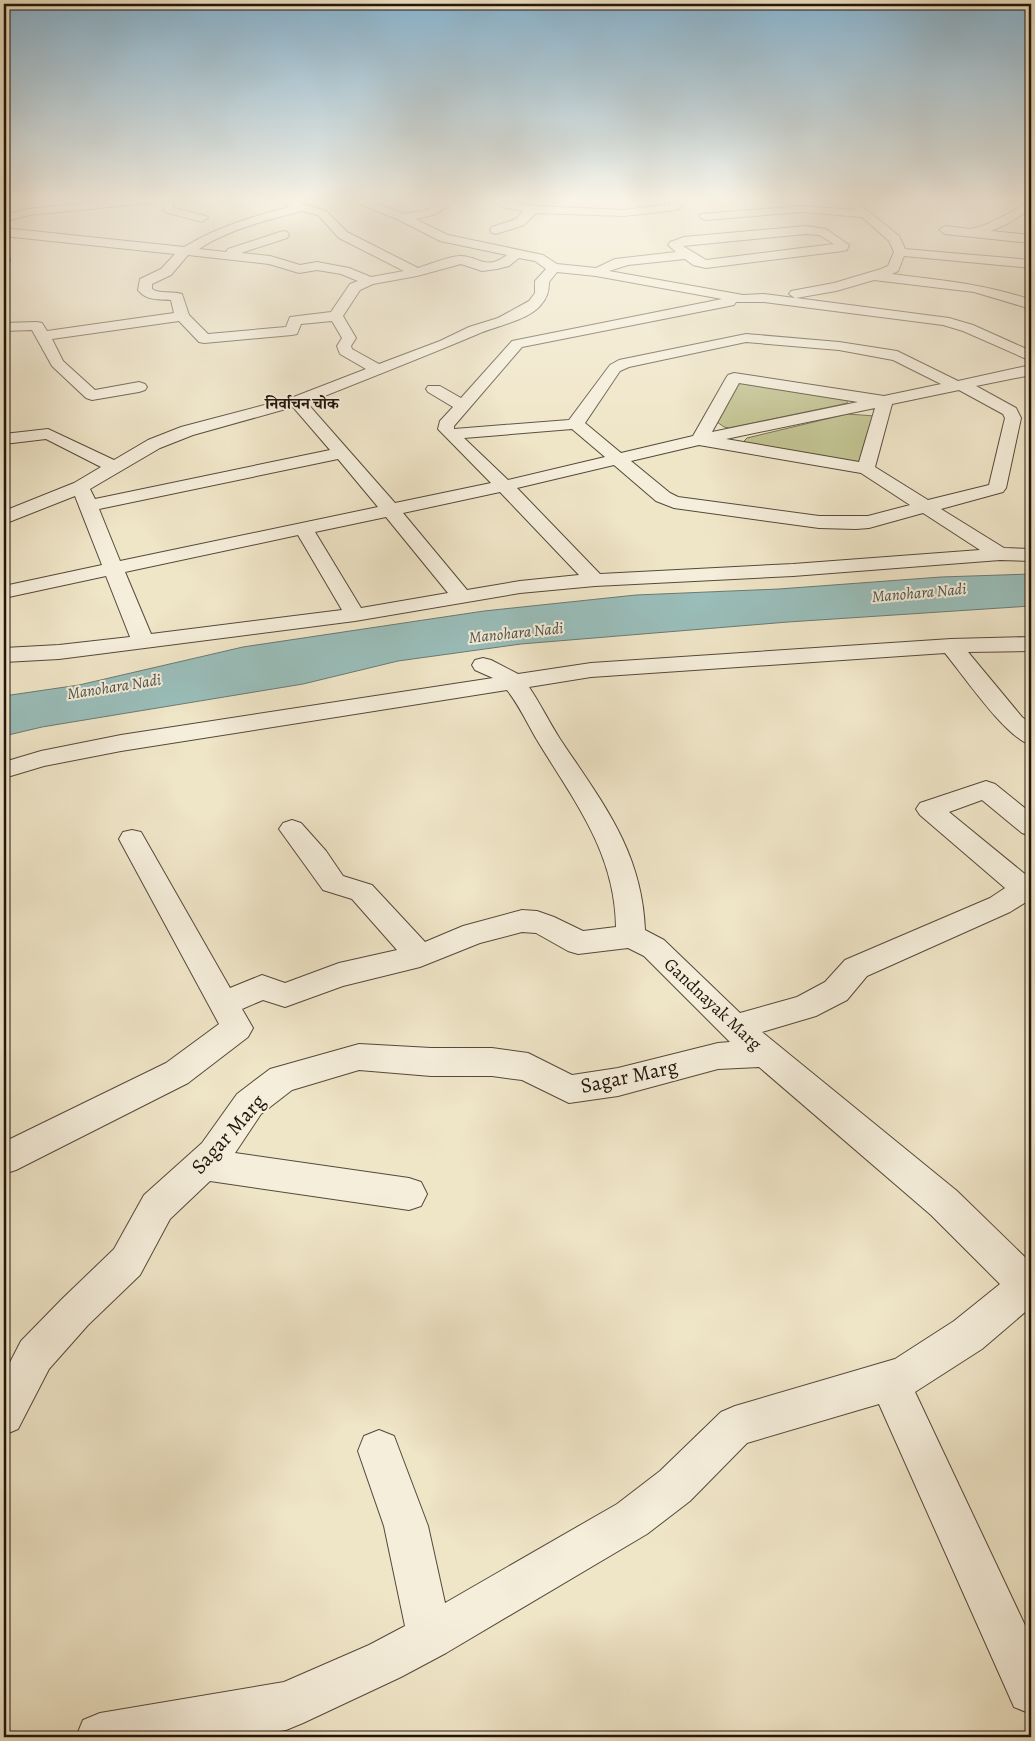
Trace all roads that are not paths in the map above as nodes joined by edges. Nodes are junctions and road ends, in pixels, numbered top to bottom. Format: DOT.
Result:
graph roads {
  1 [pos="148,279"];
  2 [pos="365,279"];
  3 [pos="379,279"];
  4 [pos="544,279"];
  5 [pos="634,279"];
  6 [pos="863,279"];
  7 [pos="899,279"];
  8 [pos="370,281"];
  9 [pos="746,293"];
  10 [pos="764,298"];
  11 [pos="1031,305"];
  12 [pos="182,316"];
  13 [pos="336,316"];
  14 [pos="646,319"];
  15 [pos="4,327"];
  16 [pos="661,329"];
  17 [pos="851,333"];
  18 [pos="43,336"];
  19 [pos="677,339"];
  20 [pos="773,339"];
  21 [pos="839,346"];
  22 [pos="692,349"];
  23 [pos="1031,357"];
  24 [pos="706,358"];
  25 [pos="720,368"];
  26 [pos="377,369"];
  27 [pos="1031,370"];
  28 [pos="734,378"];
  29 [pos="958,386"];
  30 [pos="139,387"];
  31 [pos="434,389"];
  32 [pos="297,401"];
  33 [pos="885,401"];
  34 [pos="462,405"];
  35 [pos="576,424"];
  36 [pos="450,434"];
  37 [pos="4,440"];
  38 [pos="700,440"];
  39 [pos="342,453"];
  40 [pos="619,460"];
  41 [pos="115,467"];
  42 [pos="866,469"];
  43 [pos="504,486"];
  44 [pos="80,487"];
  45 [pos="88,506"];
  46 [pos="924,506"];
  47 [pos="391,510"];
  48 [pos="4,518"];
  49 [pos="304,529"];
  50 [pos="1000,554"];
  51 [pos="1031,555"];
  52 [pos="114,568"];
  53 [pos="595,580"];
  54 [pos="4,592"];
  55 [pos="461,596"];
  56 [pos="356,615"];
  57 [pos="143,642"];
  58 [pos="1031,644"];
  59 [pos="951,646"];
  60 [pos="4,655"];
  61 [pos="483,665"];
  62 [pos="512,681"];
  63 [pos="1031,737"];
  64 [pos="4,770"];
  65 [pos="1031,827"];
  66 [pos="292,829"];
  67 [pos="132,839"];
  68 [pos="631,936"];
  69 [pos="420,956"];
  70 [pos="223,1004"];
  71 [pos="734,1027"];
  72 [pos="766,1053"];
  73 [pos="4,1159"];
  74 [pos="203,1164"];
  75 [pos="409,1194"];
  76 [pos="1030,1288"];
  77 [pos="890,1382"];
  78 [pos="4,1415"];
  79 [pos="379,1451"];
  80 [pos="430,1637"];
  81 [pos="1031,1690"];
  82 [pos="100,1737"];
  1 -- 12 [label="street"];
  2 -- 8 [label="street"];
  3 -- 8 [label="street"];
  4 -- 26 [label="street"];
  5 -- 9 [label="street"];
  6 -- 10 [label="street"];
  7 -- 11 [label="street"];
  8 -- 13 [label="street"];
  9 -- 10 [label="street"];
  9 -- 14 [label="street"];
  10 -- 20 [label="street"];
  10 -- 23 [label="street"];
  12 -- 13 [label="street"];
  12 -- 18 [label="street"];
  13 -- 26 [label="street"];
  14 -- 16 [label="street"];
  14 -- 34 [label="street"];
  15 -- 18 [label="street"];
  17 -- 21 [label="street"];
  18 -- 30 [label="street"];
  19 -- 22 [label="street"];
  20 -- 21 [label="street"];
  20 -- 22 [label="street"];
  21 -- 29 [label="street"];
  22 -- 24 [label="street"];
  22 -- 35 [label="street"];
  25 -- 28 [label="street"];
  26 -- 32 [label="street"];
  27 -- 29 [label="street"];
  28 -- 33 [label="street"];
  28 -- 38 [label="street"];
  29 -- 33 [label="street"];
  29 -- 46 [label="street"];
  31 -- 34 [label="street"];
  32 -- 39 [label="street"];
  32 -- 41 [label="street"];
  33 -- 38 [label="street"];
  33 -- 42 [label="street"];
  34 -- 36 [label="street"];
  35 -- 36 [label="street"];
  35 -- 40 [label="street"];
  36 -- 43 [label="street"];
  37 -- 41 [label="street"];
  38 -- 40 [label="street"];
  38 -- 42 [label="street"];
  39 -- 45 [label="street"];
  39 -- 47 [label="street"];
  40 -- 43 [label="street"];
  40 -- 46 [label="street"];
  41 -- 44 [label="street"];
  42 -- 46 [label="street"];
  43 -- 47 [label="street"];
  43 -- 53 [label="street"];
  44 -- 45 [label="street"];
  44 -- 48 [label="street"];
  45 -- 52 [label="street"];
  46 -- 50 [label="street"];
  47 -- 49 [label="street"];
  47 -- 55 [label="street"];
  49 -- 52 [label="street"];
  49 -- 56 [label="street"];
  50 -- 51 [label="street"];
  50 -- 53 [label="street"];
  52 -- 54 [label="street"];
  52 -- 57 [label="street"];
  53 -- 55 [label="street"];
  55 -- 56 [label="street"];
  56 -- 57 [label="street"];
  57 -- 60 [label="street"];
  58 -- 59 [label="street"];
  59 -- 62 [label="street"];
  59 -- 63 [label="street"];
  61 -- 62 [label="street"];
  62 -- 64 [label="street"];
  62 -- 68 [label="street"];
  65 -- 71 [label="street"];
  66 -- 69 [label="street"];
  67 -- 70 [label="street"];
  68 -- 69 [label="street"];
  68 -- 71 [label="street, Gandnayak Marg"];
  69 -- 70 [label="street"];
  70 -- 73 [label="street"];
  71 -- 72 [label="street, Gandnayak Marg"];
  72 -- 74 [label="street, Sagar Marg"];
  72 -- 76 [label="street, Gandnayak Marg"];
  74 -- 75 [label="street"];
  74 -- 78 [label="street, Sagar Marg"];
  76 -- 77 [label="street"];
  77 -- 80 [label="street"];
  77 -- 81 [label="street"];
  79 -- 80 [label="street"];
  80 -- 82 [label="street"];
}
